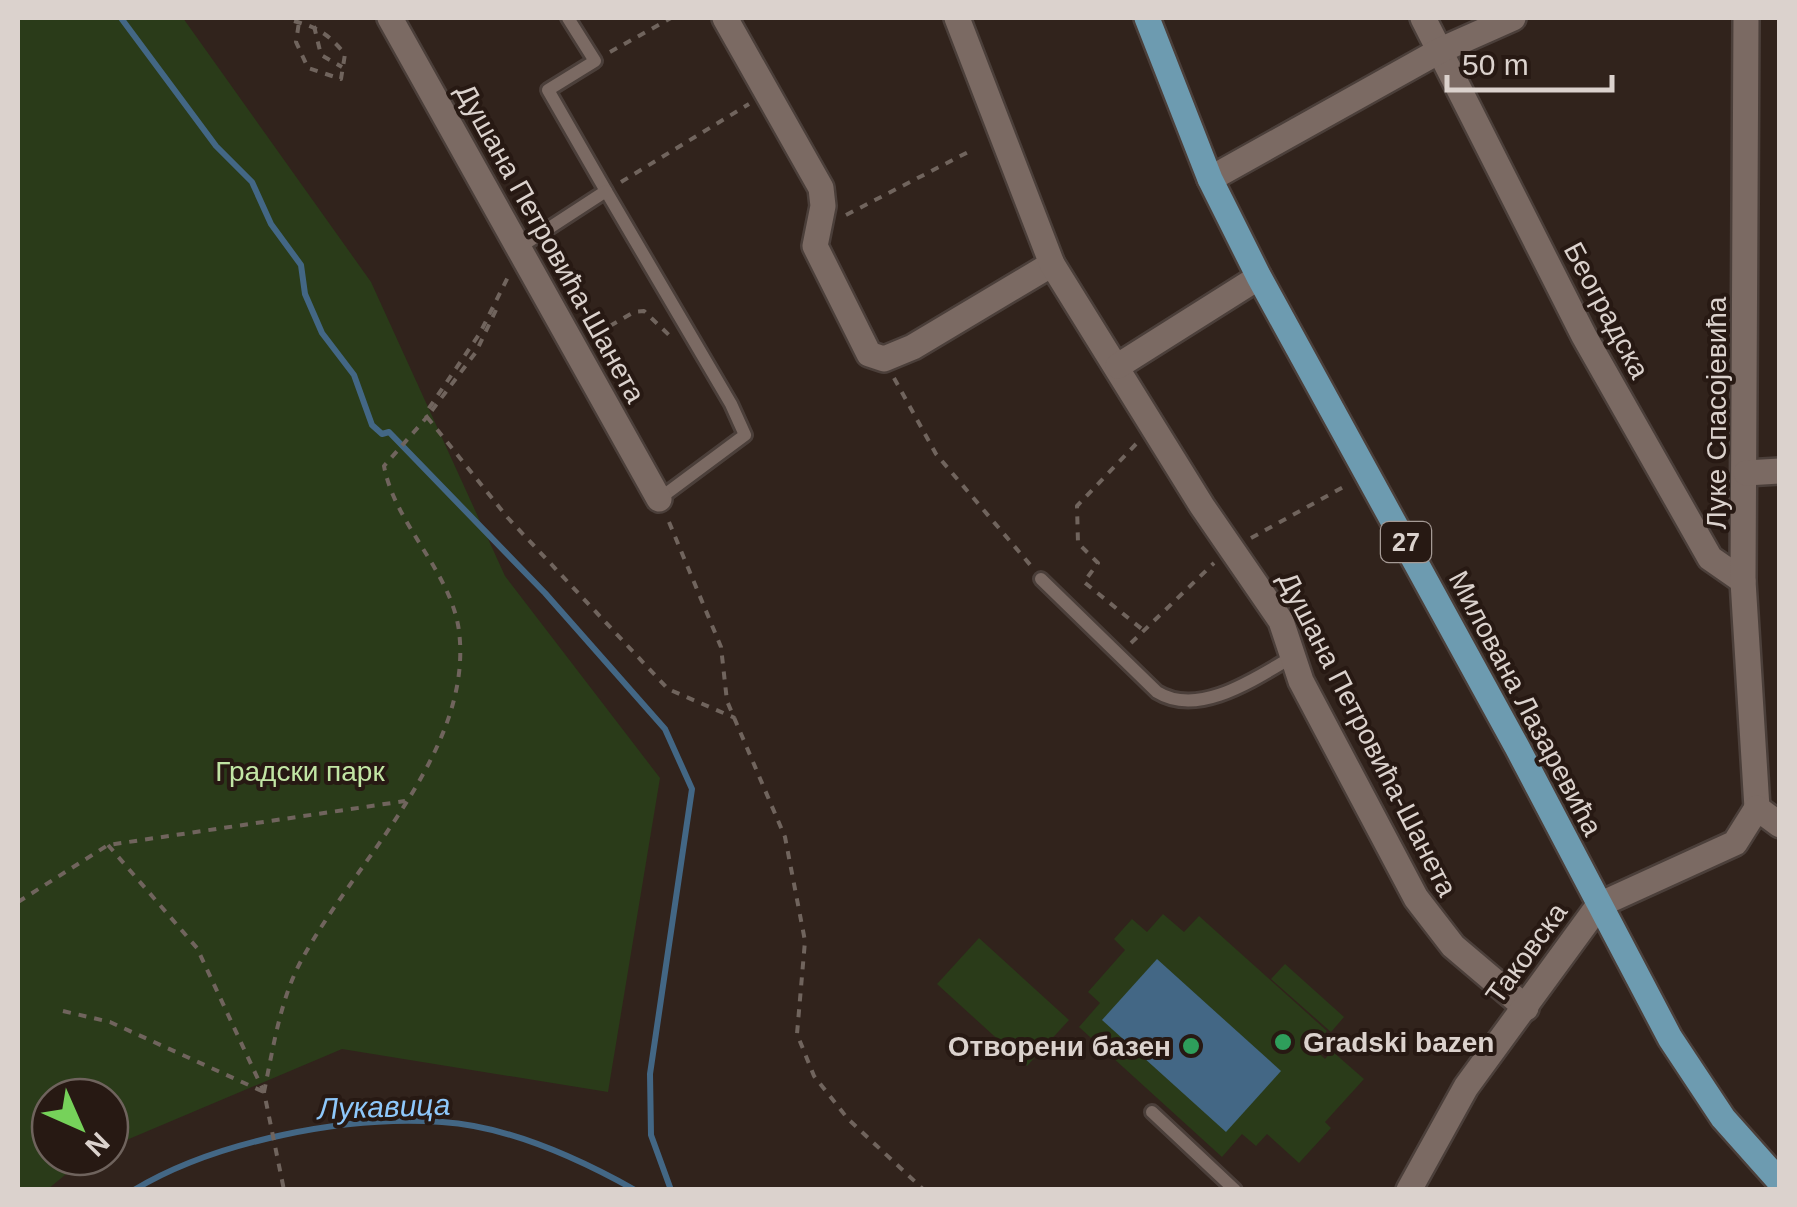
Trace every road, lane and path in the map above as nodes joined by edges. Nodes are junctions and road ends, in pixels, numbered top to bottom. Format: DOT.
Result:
graph roads {
  1 [pos="390,18"];
  2 [pos="568,18"];
  3 [pos="671,18"];
  4 [pos="725,18"];
  5 [pos="956,18"];
  6 [pos="1147,18"];
  7 [pos="1423,18"];
  8 [pos="1514,18"];
  9 [pos="1746,18"];
  10 [pos="1486,22"];
  11 [pos="314,26"];
  12 [pos="1440,50"];
  13 [pos="595,61"];
  14 [pos="343,67"];
  15 [pos="753,101"];
  16 [pos="974,148"];
  17 [pos="1210,179"];
  18 [pos="606,191"];
  19 [pos="840,215"];
  20 [pos="520,247"];
  21 [pos="1052,264"];
  22 [pos="1259,277"];
  23 [pos="686,326"];
  24 [pos="584,342"];
  25 [pos="884,359"];
  26 [pos="1118,366"];
  27 [pos="426,419"];
  28 [pos="1143,436"];
  29 [pos="1780,471"];
  30 [pos="1746,473"];
  31 [pos="659,499"];
  32 [pos="1745,544"];
  33 [pos="1710,558"];
  34 [pos="1042,578"];
  35 [pos="1744,581"];
  36 [pos="1143,630"];
  37 [pos="1292,658"];
  38 [pos="735,718"];
  39 [pos="405,802"];
  40 [pos="1758,808"];
  41 [pos="1780,826"];
  42 [pos="108,846"];
  43 [pos="18,902"];
  44 [pos="1599,905"];
  45 [pos="1526,1008"];
  46 [pos="62,1011"];
  47 [pos="264,1092"];
  48 [pos="1152,1112"];
  49 [pos="1780,1182"];
  50 [pos="284,1190"];
  51 [pos="924,1190"];
  52 [pos="1235,1190"];
  53 [pos="1409,1190"];
  1 -- 20 [label="street, Душана Петровића-Шанета"];
  2 -- 13 [label="lane"];
  3 -- 13 [label="path"];
  4 -- 25 [label="street"];
  5 -- 21 [label="street, Душана Петровића-Шанета"];
  6 -- 17 [label="main road, Милована Лазаревића / 27"];
  7 -- 12 [label="street, Београдска"];
  8 -- 10 [label="street"];
  9 -- 30 [label="street, Луке Спасојевића"];
  10 -- 12 [label="street"];
  11 -- 14 [label="path"];
  11 -- 14 [label="path"];
  11 -- 14 [label="path"];
  12 -- 17 [label="street"];
  12 -- 33 [label="street, Београдска"];
  13 -- 18 [label="lane"];
  15 -- 18 [label="path"];
  16 -- 19 [label="path"];
  17 -- 22 [label="main road, Милована Лазаревића / 27"];
  18 -- 20 [label="lane"];
  18 -- 23 [label="lane"];
  20 -- 27 [label="path"];
  20 -- 31 [label="street, Душана Петровића-Шанета"];
  21 -- 25 [label="street"];
  21 -- 26 [label="street, Душана Петровића-Шанета"];
  22 -- 26 [label="street"];
  22 -- 44 [label="main road, Милована Лазаревића / 27"];
  23 -- 24 [label="path"];
  23 -- 31 [label="lane"];
  25 -- 34 [label="path"];
  26 -- 37 [label="street, Душана Петровића-Шанета"];
  27 -- 38 [label="path"];
  27 -- 39 [label="path"];
  28 -- 36 [label="path"];
  29 -- 30 [label="street"];
  30 -- 32 [label="street, Луке Спасојевића"];
  31 -- 38 [label="path"];
  32 -- 33 [label="street"];
  32 -- 35 [label="street, Луке Спасојевића"];
  33 -- 35 [label="street, Београдска"];
  34 -- 37 [label="lane"];
  35 -- 40 [label="street, Луке Спасојевића"];
  37 -- 45 [label="street, Душана Петровића-Шанета"];
  38 -- 51 [label="path"];
  39 -- 42 [label="path"];
  39 -- 47 [label="path"];
  40 -- 41 [label="street"];
  40 -- 44 [label="street"];
  42 -- 43 [label="path"];
  42 -- 47 [label="path"];
  44 -- 45 [label="street, Таковска"];
  44 -- 49 [label="main road, Милована Лазаревића / 27"];
  45 -- 53 [label="street, Таковска"];
  46 -- 47 [label="path"];
  47 -- 50 [label="path"];
  48 -- 52 [label="lane"];
}
